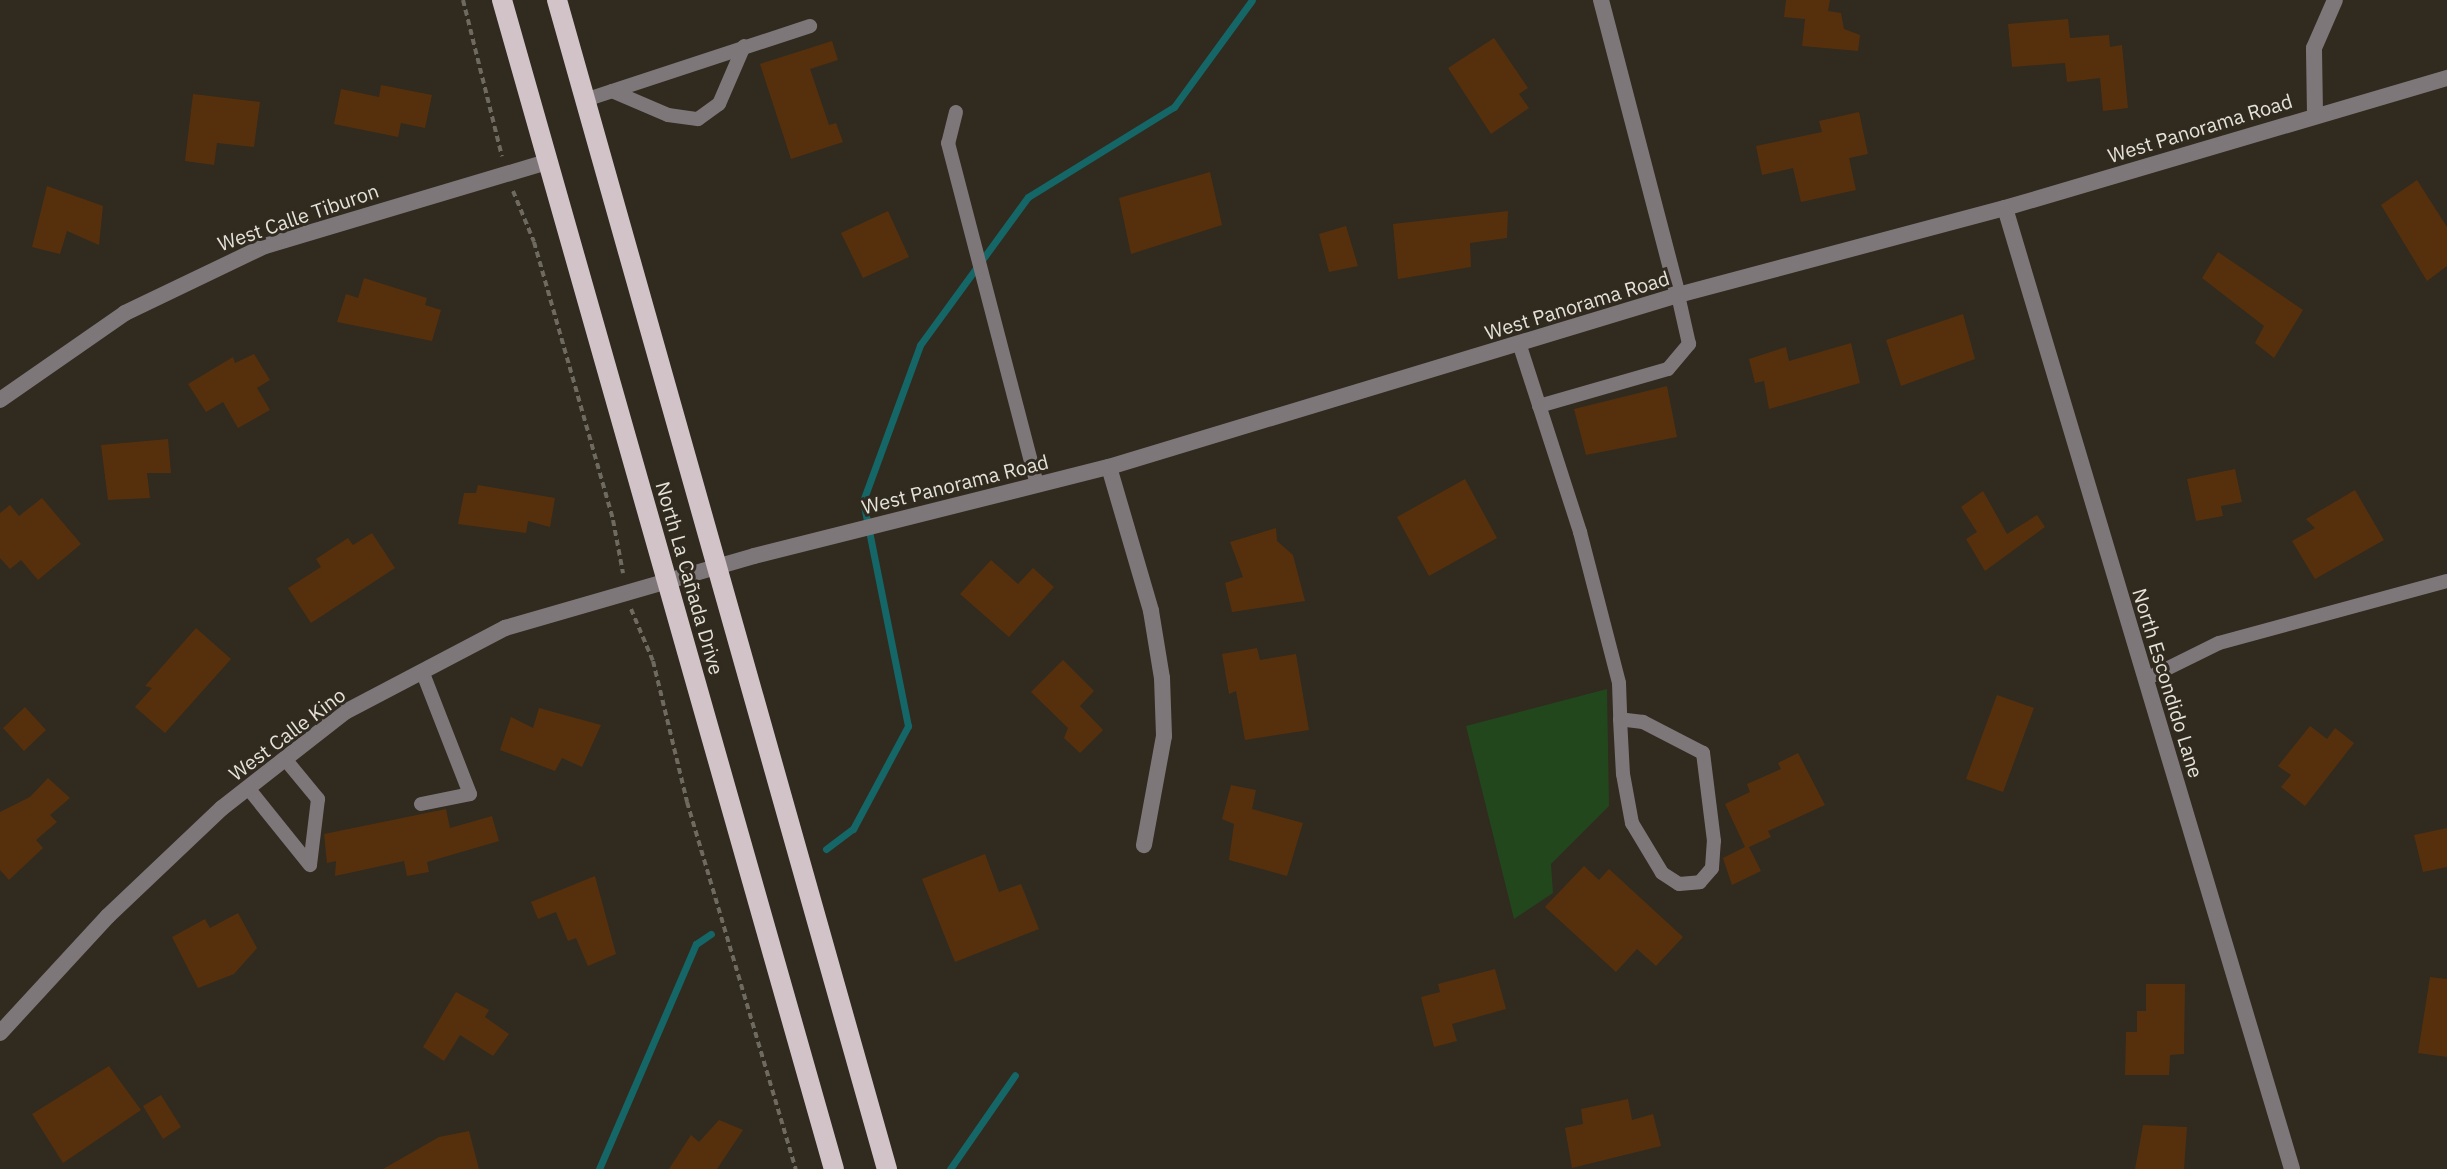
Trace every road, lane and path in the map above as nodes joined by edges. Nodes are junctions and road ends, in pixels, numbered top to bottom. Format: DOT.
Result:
graph roads {
  1 [pos="502,0"];
  2 [pos="557,0"];
  3 [pos="1601,0"];
  4 [pos="2335,0"];
  5 [pos="810,26"];
  6 [pos="744,46"];
  7 [pos="2447,78"];
  8 [pos="612,91"];
  9 [pos="585,100"];
  10 [pos="956,112"];
  11 [pos="2315,114"];
  12 [pos="547,162"];
  13 [pos="2005,208"];
  14 [pos="1678,295"];
  15 [pos="1519,343"];
  16 [pos="0,400"];
  17 [pos="1539,406"];
  18 [pos="1109,467"];
  19 [pos="1037,484"];
  20 [pos="717,566"];
  21 [pos="666,580"];
  22 [pos="2447,581"];
  23 [pos="422,671"];
  24 [pos="2146,679"];
  25 [pos="1620,719"];
  26 [pos="285,759"];
  27 [pos="248,788"];
  28 [pos="421,804"];
  29 [pos="1144,845"];
  30 [pos="0,1033"];
  31 [pos="834,1169"];
  32 [pos="887,1169"];
  33 [pos="2292,1169"];
  1 -- 12 [label="main road, North La Cañada Drive"];
  2 -- 9 [label="main road, North La Cañada Drive"];
  3 -- 14 [label="street"];
  4 -- 11 [label="street"];
  5 -- 6 [label="lane"];
  6 -- 8 [label="lane"];
  6 -- 8 [label="lane"];
  7 -- 11 [label="street, West Panorama Road"];
  8 -- 9 [label="lane"];
  9 -- 20 [label="main road, North La Cañada Drive"];
  10 -- 19 [label="lane"];
  11 -- 13 [label="street, West Panorama Road"];
  12 -- 16 [label="street, West Calle Tiburon"];
  12 -- 21 [label="main road, North La Cañada Drive"];
  13 -- 14 [label="street, West Panorama Road"];
  13 -- 24 [label="street, North Escondido Lane"];
  14 -- 15 [label="street, West Panorama Road"];
  14 -- 17 [label="lane"];
  15 -- 17 [label="lane"];
  15 -- 18 [label="street, West Panorama Road"];
  17 -- 25 [label="lane"];
  18 -- 19 [label="street, West Panorama Road"];
  18 -- 29 [label="street"];
  19 -- 20 [label="street, West Panorama Road"];
  20 -- 21 [label="street, West Calle Kino"];
  20 -- 32 [label="main road, North La Cañada Drive"];
  21 -- 23 [label="street, West Calle Kino"];
  21 -- 31 [label="main road, North La Cañada Drive"];
  22 -- 24 [label="lane"];
  23 -- 26 [label="street, West Calle Kino"];
  23 -- 28 [label="lane"];
  24 -- 33 [label="street, North Escondido Lane"];
  25 -- 25 [label="lane"];
  26 -- 27 [label="street, West Calle Kino"];
  26 -- 27 [label="lane"];
  27 -- 30 [label="street, West Calle Kino"];
}
